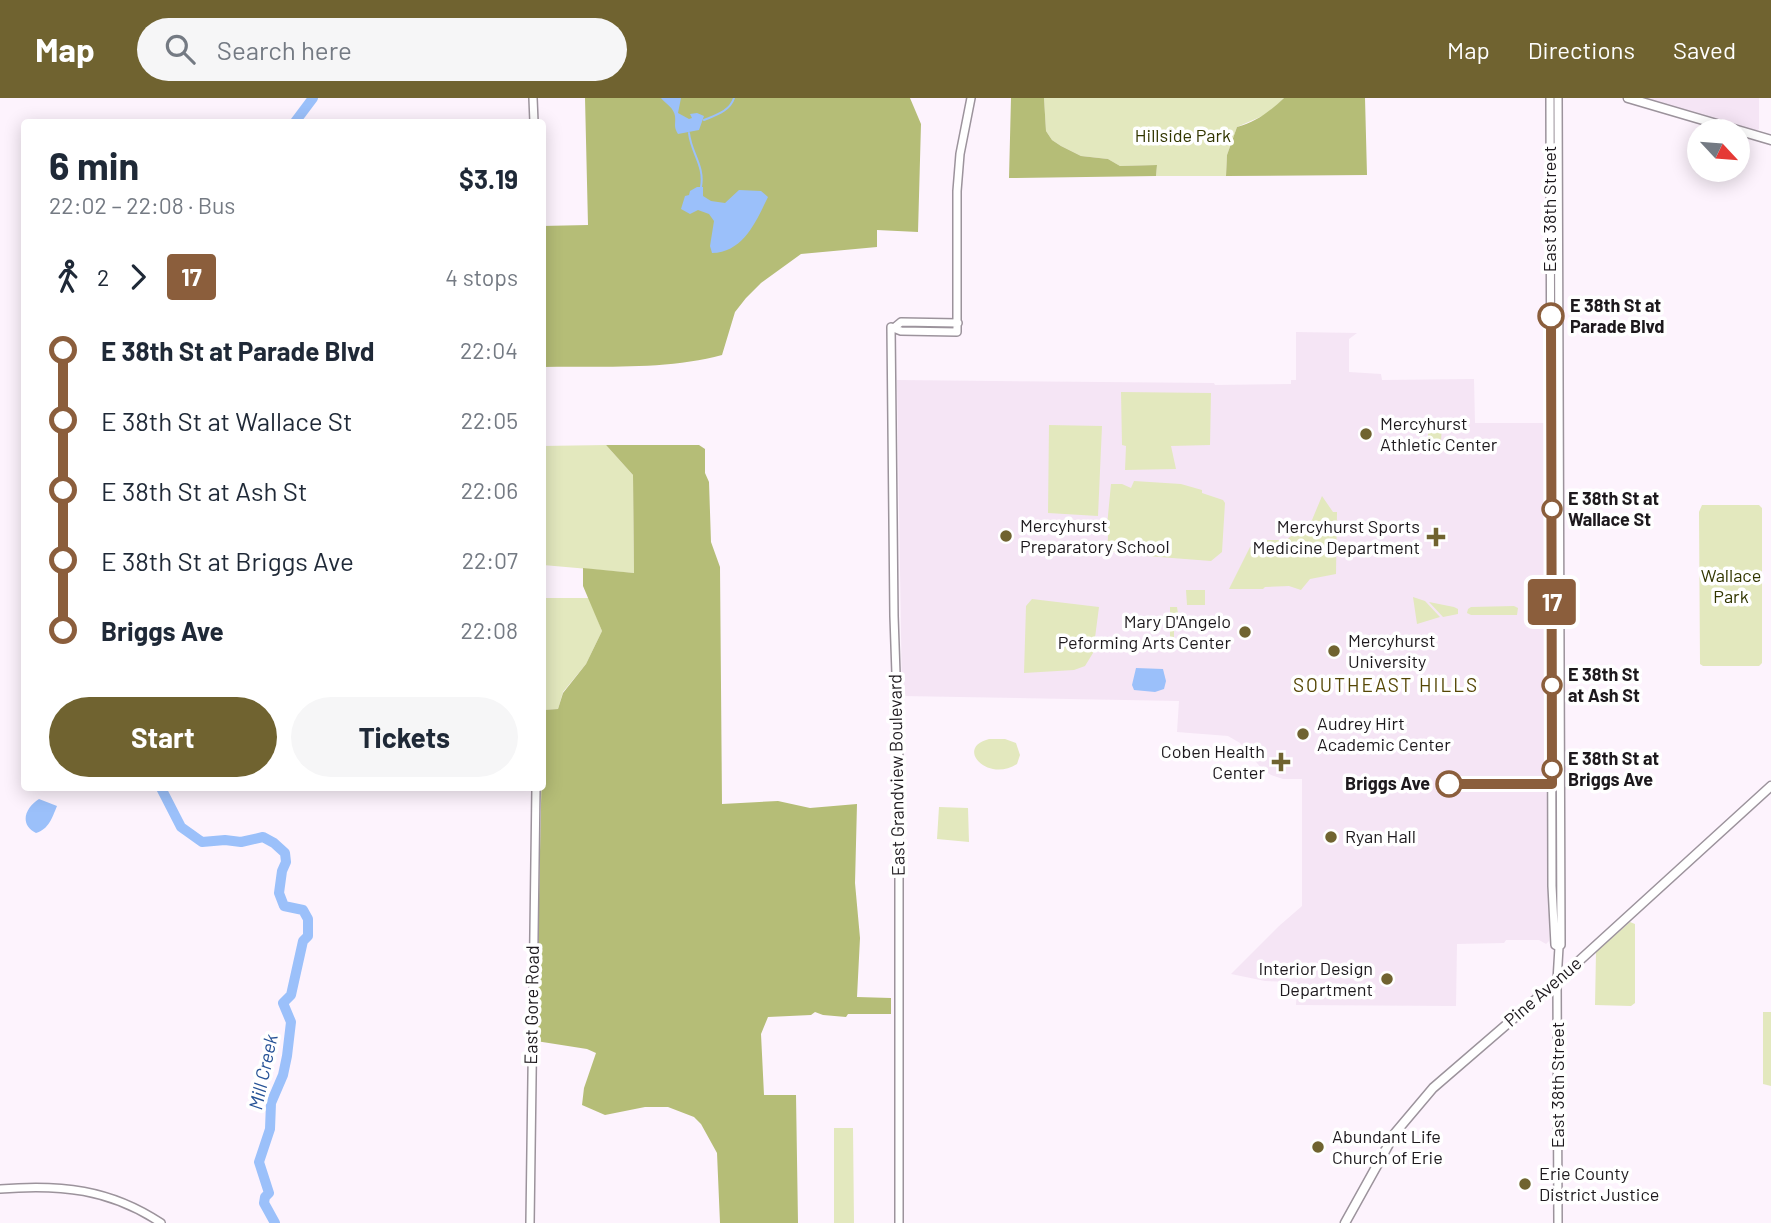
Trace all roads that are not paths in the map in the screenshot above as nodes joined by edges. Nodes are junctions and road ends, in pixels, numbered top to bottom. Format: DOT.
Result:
graph roads {
  1 [pos="533,98"];
  2 [pos="971,98"];
  3 [pos="1550,98"];
  4 [pos="1558,98"];
  5 [pos="1628,98"];
  6 [pos="534,119"];
  7 [pos="1771,140"];
  8 [pos="958,323"];
  9 [pos="893,327"];
  10 [pos="1771,786"];
  11 [pos="536,791"];
  12 [pos="1559,947"];
  13 [pos="1557,981"];
  14 [pos="0,1189"];
  15 [pos="161,1223"];
  16 [pos="530,1223"];
  17 [pos="899,1223"];
  18 [pos="1345,1223"];
  19 [pos="1558,1223"];
  1 -- 6 [label="main road"];
  2 -- 8 [label="main road"];
  3 -- 12 [label="main road, East 38th Street"];
  4 -- 12 [label="main road, East 38th Street"];
  5 -- 7 [label="main road"];
  8 -- 9 [label="main road"];
  8 -- 9 [label="main road"];
  9 -- 17 [label="main road, East Grandview Boulevard"];
  10 -- 13 [label="main road, Pine Avenue"];
  11 -- 16 [label="main road, East Gore Road"];
  12 -- 13 [label="main road, East 38th Street"];
  13 -- 18 [label="main road, Pine Avenue"];
  13 -- 19 [label="main road, East 38th Street"];
  14 -- 15 [label="main road"];
}
